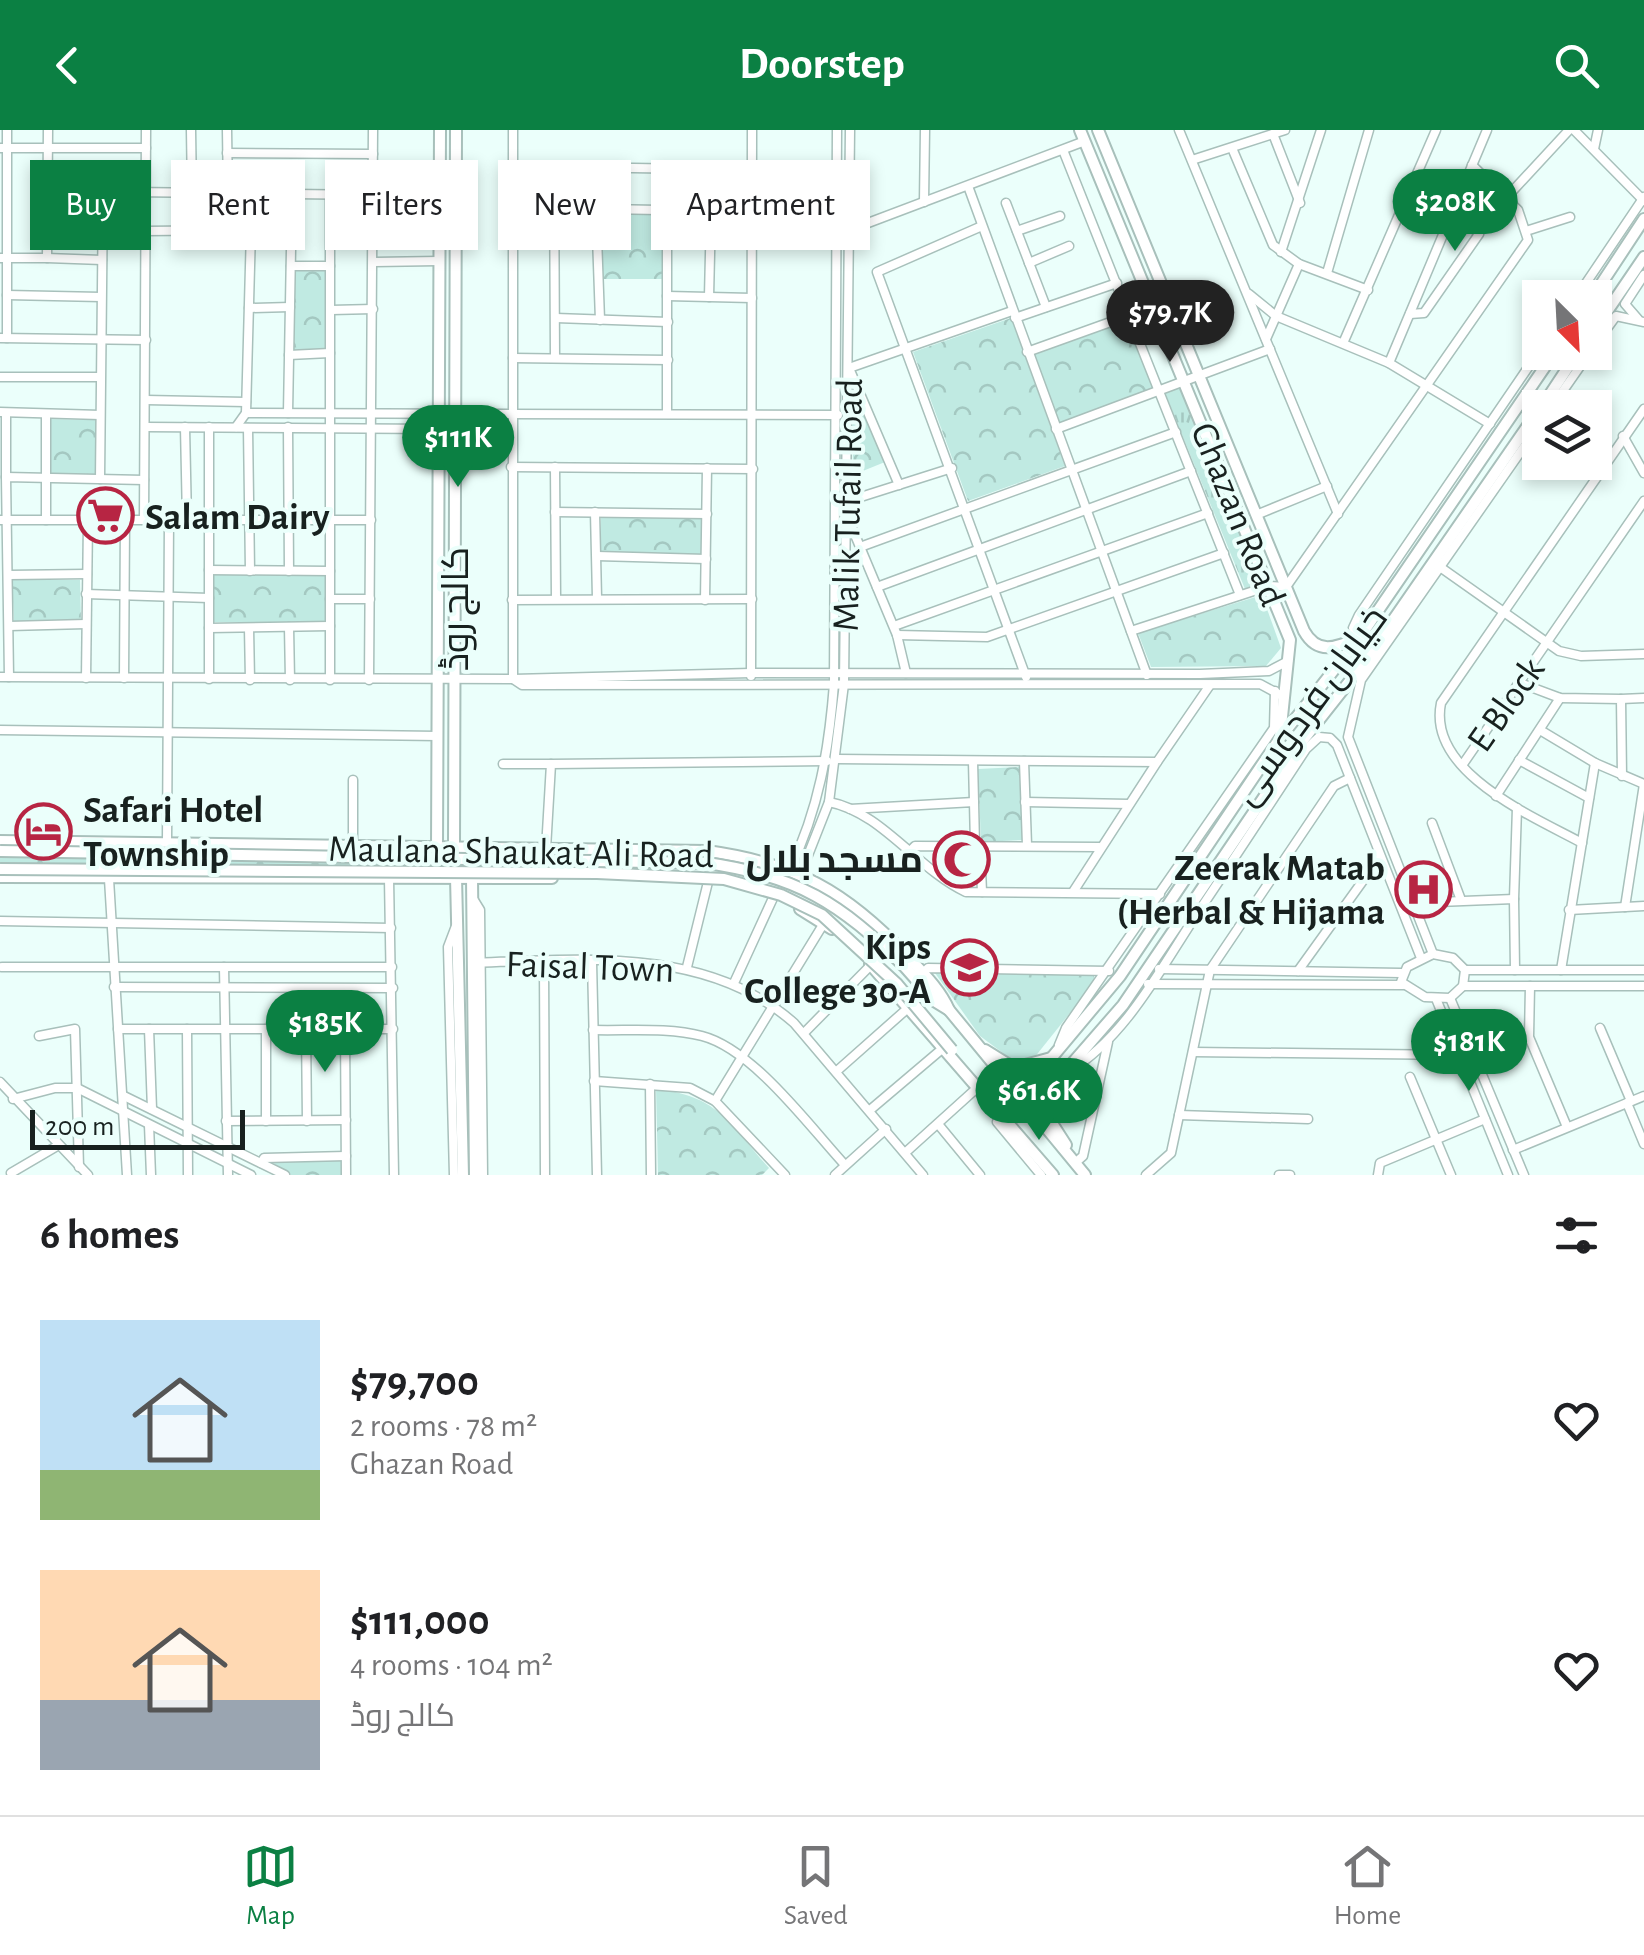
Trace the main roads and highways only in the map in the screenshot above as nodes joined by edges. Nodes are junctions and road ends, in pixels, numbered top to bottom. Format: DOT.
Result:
graph roads {
  1 [pos="440,130"];
  2 [pos="456,130"];
  3 [pos="1098,130"];
  4 [pos="1083,136"];
  5 [pos="1644,219"];
  6 [pos="1644,257"];
  7 [pos="1640,275"];
  8 [pos="1604,280"];
  9 [pos="1612,308"];
  10 [pos="1543,370"];
  11 [pos="1522,434"];
  12 [pos="1499,436"];
  13 [pos="1512,449"];
  14 [pos="1439,524"];
  15 [pos="1453,535"];
  16 [pos="1360,638"];
  17 [pos="1280,738"];
  18 [pos="0,840"];
  19 [pos="234,845"];
  20 [pos="282,846"];
  21 [pos="438,848"];
  22 [pos="454,848"];
  23 [pos="0,850"];
  24 [pos="626,850"];
  25 [pos="672,850"];
  26 [pos="0,869"];
  27 [pos="456,877"];
  28 [pos="472,877"];
  29 [pos="0,878"];
  30 [pos="240,878"];
  31 [pos="274,878"];
  32 [pos="630,879"];
  33 [pos="668,880"];
  34 [pos="1165,897"];
  35 [pos="1176,925"];
  36 [pos="949,1010"];
  37 [pos="972,1041"];
  38 [pos="947,1049"];
  39 [pos="1054,1056"];
  40 [pos="1062,1075"];
  41 [pos="1020,1101"];
  42 [pos="1075,1163"];
  43 [pos="463,1175"];
  44 [pos="474,1175"];
  45 [pos="1052,1175"];
  46 [pos="1085,1175"];
  1 -- 21 [label="main road, کالج روڈ"];
  2 -- 22 [label="main road, کالج روڈ"];
  3 -- 16 [label="main road, Ghazan Road"];
  4 -- 17 [label="main road, Ghazan Road"];
  5 -- 8 [label="main road"];
  6 -- 7 [label="main road"];
  7 -- 9 [label="main road"];
  10 -- 12 [label="main road, خیابان فردوسی"];
  11 -- 13 [label="main road, خیابان فردوسی"];
  12 -- 13 [label="main road"];
  12 -- 14 [label="main road, خیابان فردوسی"];
  13 -- 15 [label="main road, خیابان فردوسی"];
  14 -- 15 [label="main road"];
  14 -- 16 [label="main road, خیابان فردوسی"];
  15 -- 35 [label="main road, خیابان فردوسی"];
  16 -- 17 [label="main road, خیابان فردوسی"];
  17 -- 34 [label="main road, خیابان فردوسی"];
  18 -- 19 [label="main road, Maulana Shaukat Ali Road"];
  19 -- 20 [label="main road, Maulana Shaukat Ali Road"];
  19 -- 30 [label="main road"];
  20 -- 21 [label="main road, Maulana Shaukat Ali Road"];
  20 -- 31 [label="main road"];
  21 -- 22 [label="main road, Maulana Shaukat Ali Road"];
  22 -- 24 [label="main road, Maulana Shaukat Ali Road"];
  23 -- 36 [label="main road, bridge"];
  24 -- 25 [label="main road, Maulana Shaukat Ali Road"];
  24 -- 32 [label="main road"];
  25 -- 33 [label="main road"];
  25 -- 36 [label="main road, Maulana Shaukat Ali Road"];
  26 -- 38 [label="main road, bridge"];
  27 -- 28 [label="main road, Maulana Shaukat Ali Road"];
  27 -- 31 [label="main road, Maulana Shaukat Ali Road"];
  27 -- 43 [label="main road"];
  28 -- 32 [label="main road, Maulana Shaukat Ali Road"];
  28 -- 44 [label="main road"];
  29 -- 30 [label="main road, Maulana Shaukat Ali Road"];
  30 -- 31 [label="main road, Maulana Shaukat Ali Road"];
  32 -- 33 [label="main road, Maulana Shaukat Ali Road"];
  33 -- 38 [label="main road, Maulana Shaukat Ali Road"];
  34 -- 35 [label="main road"];
  34 -- 39 [label="main road, خیابان فردوسی"];
  35 -- 40 [label="main road, خیابان فردوسی"];
  36 -- 37 [label="main road, Maulana Shaukat Ali Road"];
  37 -- 39 [label="main road"];
  37 -- 41 [label="main road, Maulana Shaukat Ali Road"];
  38 -- 45 [label="main road"];
  39 -- 41 [label="main road, خیابان فردوسی"];
  40 -- 41 [label="main road, خیابان فردوسی"];
  40 -- 42 [label="main road"];
  41 -- 42 [label="main road, Maulana Shaukat Ali Road"];
  42 -- 46 [label="main road, Maulana Shaukat Ali Road"];
}
